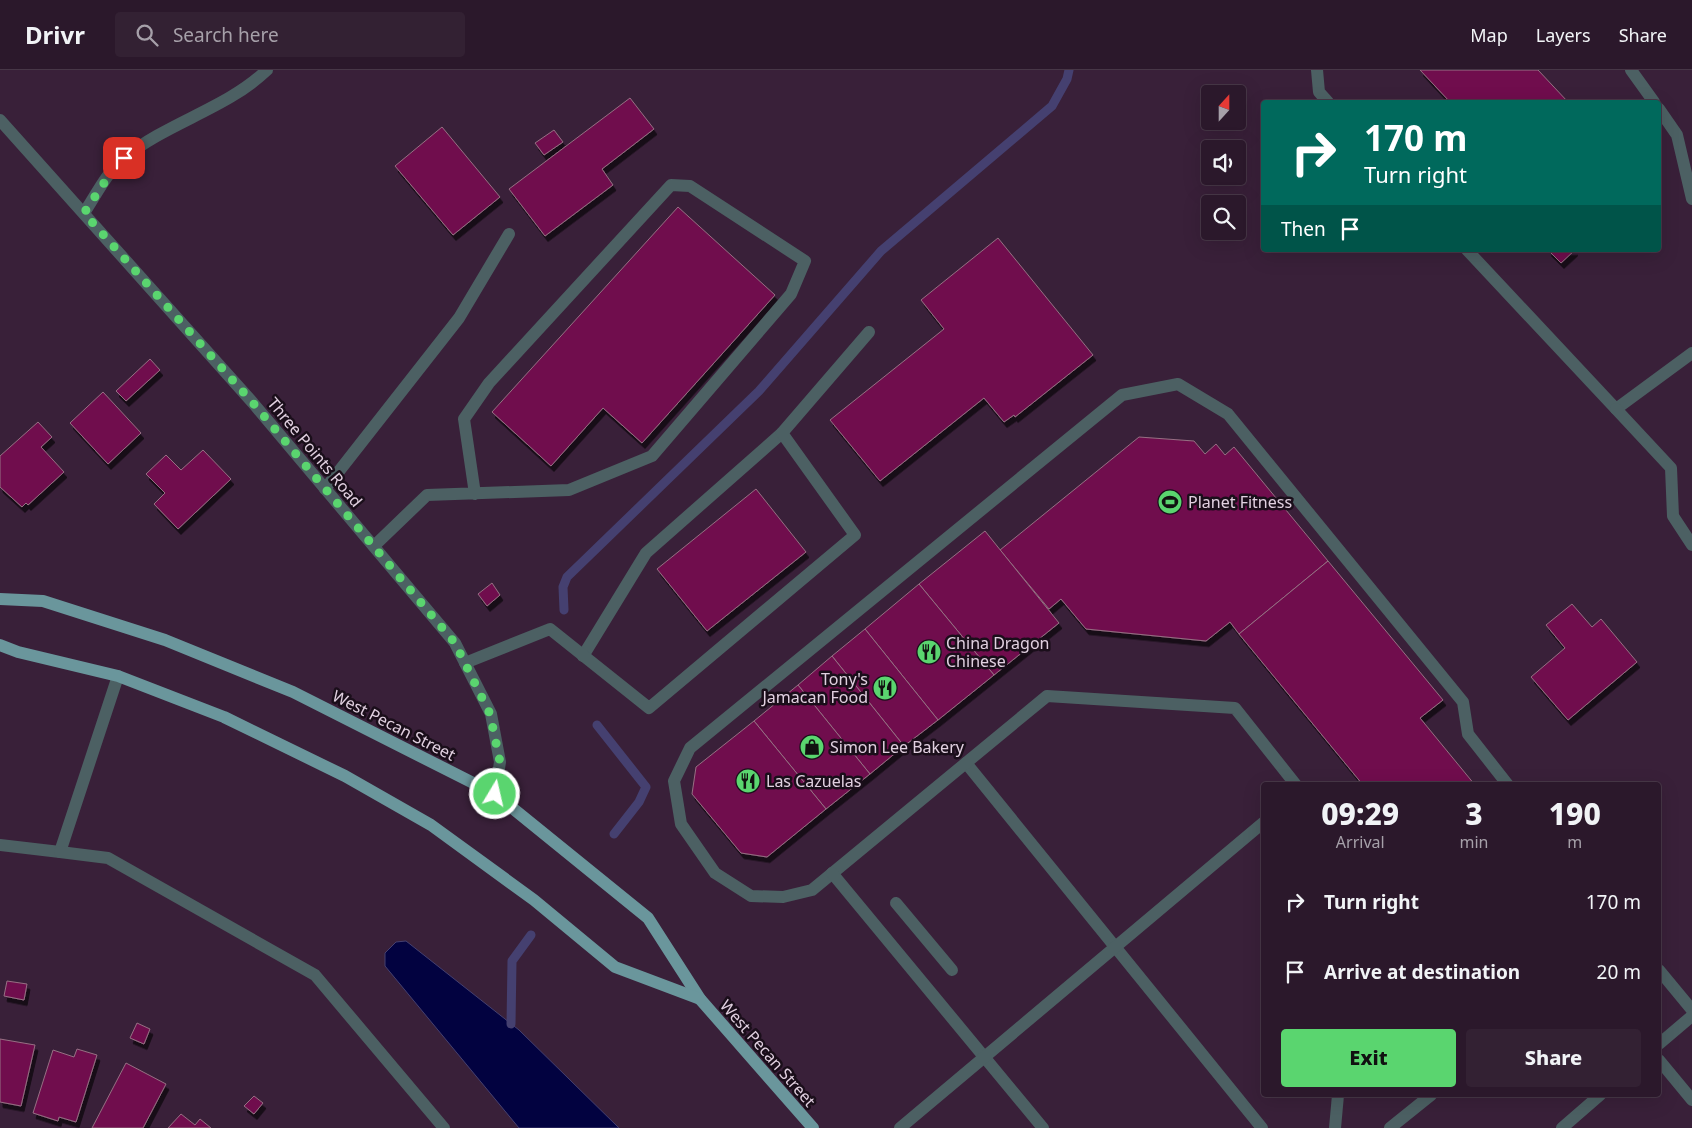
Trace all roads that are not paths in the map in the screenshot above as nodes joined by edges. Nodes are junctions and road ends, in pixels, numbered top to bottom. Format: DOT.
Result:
graph roads {
  1 [pos="268,70"];
  2 [pos="1317,70"];
  3 [pos="1632,70"];
  4 [pos="1326,100"];
  5 [pos="1653,100"];
  6 [pos="1661,111"];
  7 [pos="0,120"];
  8 [pos="1692,199"];
  9 [pos="84,213"];
  10 [pos="509,234"];
  11 [pos="1469,252"];
  12 [pos="869,332"];
  13 [pos="1692,353"];
  14 [pos="1616,409"];
  15 [pos="782,434"];
  16 [pos="325,489"];
  17 [pos="475,494"];
  18 [pos="374,546"];
  19 [pos="1692,546"];
  20 [pos="0,600"];
  21 [pos="0,645"];
  22 [pos="583,656"];
  23 [pos="465,663"];
  24 [pos="118,676"];
  25 [pos="966,763"];
  26 [pos="1294,782"];
  27 [pos="1506,782"];
  28 [pos="495,794"];
  29 [pos="1261,825"];
  30 [pos="0,845"];
  31 [pos="60,852"];
  32 [pos="832,873"];
  33 [pos="896,903"];
  34 [pos="1115,947"];
  35 [pos="952,970"];
  36 [pos="1661,972"];
  37 [pos="700,999"];
  38 [pos="1692,1010"];
  39 [pos="1692,1016"];
  40 [pos="1661,1042"];
  41 [pos="984,1057"];
  42 [pos="1661,1062"];
  43 [pos="1338,1097"];
  44 [pos="1428,1097"];
  45 [pos="1598,1097"];
  46 [pos="1692,1100"];
  47 [pos="444,1128"];
  48 [pos="813,1128"];
  49 [pos="900,1128"];
  50 [pos="1043,1128"];
  51 [pos="1262,1128"];
  52 [pos="1335,1128"];
  53 [pos="1390,1128"];
  54 [pos="1562,1128"];
  1 -- 9 [label="street"];
  2 -- 4 [label="street"];
  3 -- 5 [label="street"];
  6 -- 8 [label="street"];
  7 -- 9 [label="street, Three Points Road"];
  9 -- 16 [label="street, Three Points Road"];
  10 -- 16 [label="street"];
  11 -- 14 [label="street"];
  12 -- 15 [label="street"];
  13 -- 14 [label="street"];
  14 -- 19 [label="street"];
  15 -- 22 [label="street"];
  15 -- 22 [label="street"];
  16 -- 18 [label="street, Three Points Road"];
  17 -- 17 [label="street"];
  17 -- 18 [label="street"];
  18 -- 23 [label="street, Three Points Road"];
  20 -- 28 [label="main road, West Pecan Street"];
  21 -- 24 [label="main road, West Pecan Street"];
  22 -- 23 [label="street"];
  23 -- 28 [label="street, Three Points Road"];
  24 -- 31 [label="street"];
  24 -- 37 [label="main road, West Pecan Street"];
  25 -- 26 [label="street"];
  25 -- 32 [label="street"];
  25 -- 34 [label="street"];
  27 -- 32 [label="street"];
  28 -- 37 [label="main road, West Pecan Street"];
  29 -- 34 [label="street"];
  30 -- 31 [label="street"];
  31 -- 47 [label="street"];
  32 -- 41 [label="street"];
  33 -- 35 [label="street"];
  34 -- 41 [label="street"];
  34 -- 51 [label="street"];
  36 -- 38 [label="street"];
  37 -- 48 [label="main road, West Pecan Street"];
  39 -- 40 [label="street"];
  41 -- 49 [label="street"];
  41 -- 50 [label="street"];
  42 -- 46 [label="street"];
  43 -- 52 [label="street"];
  44 -- 53 [label="street"];
  45 -- 54 [label="street"];
}
